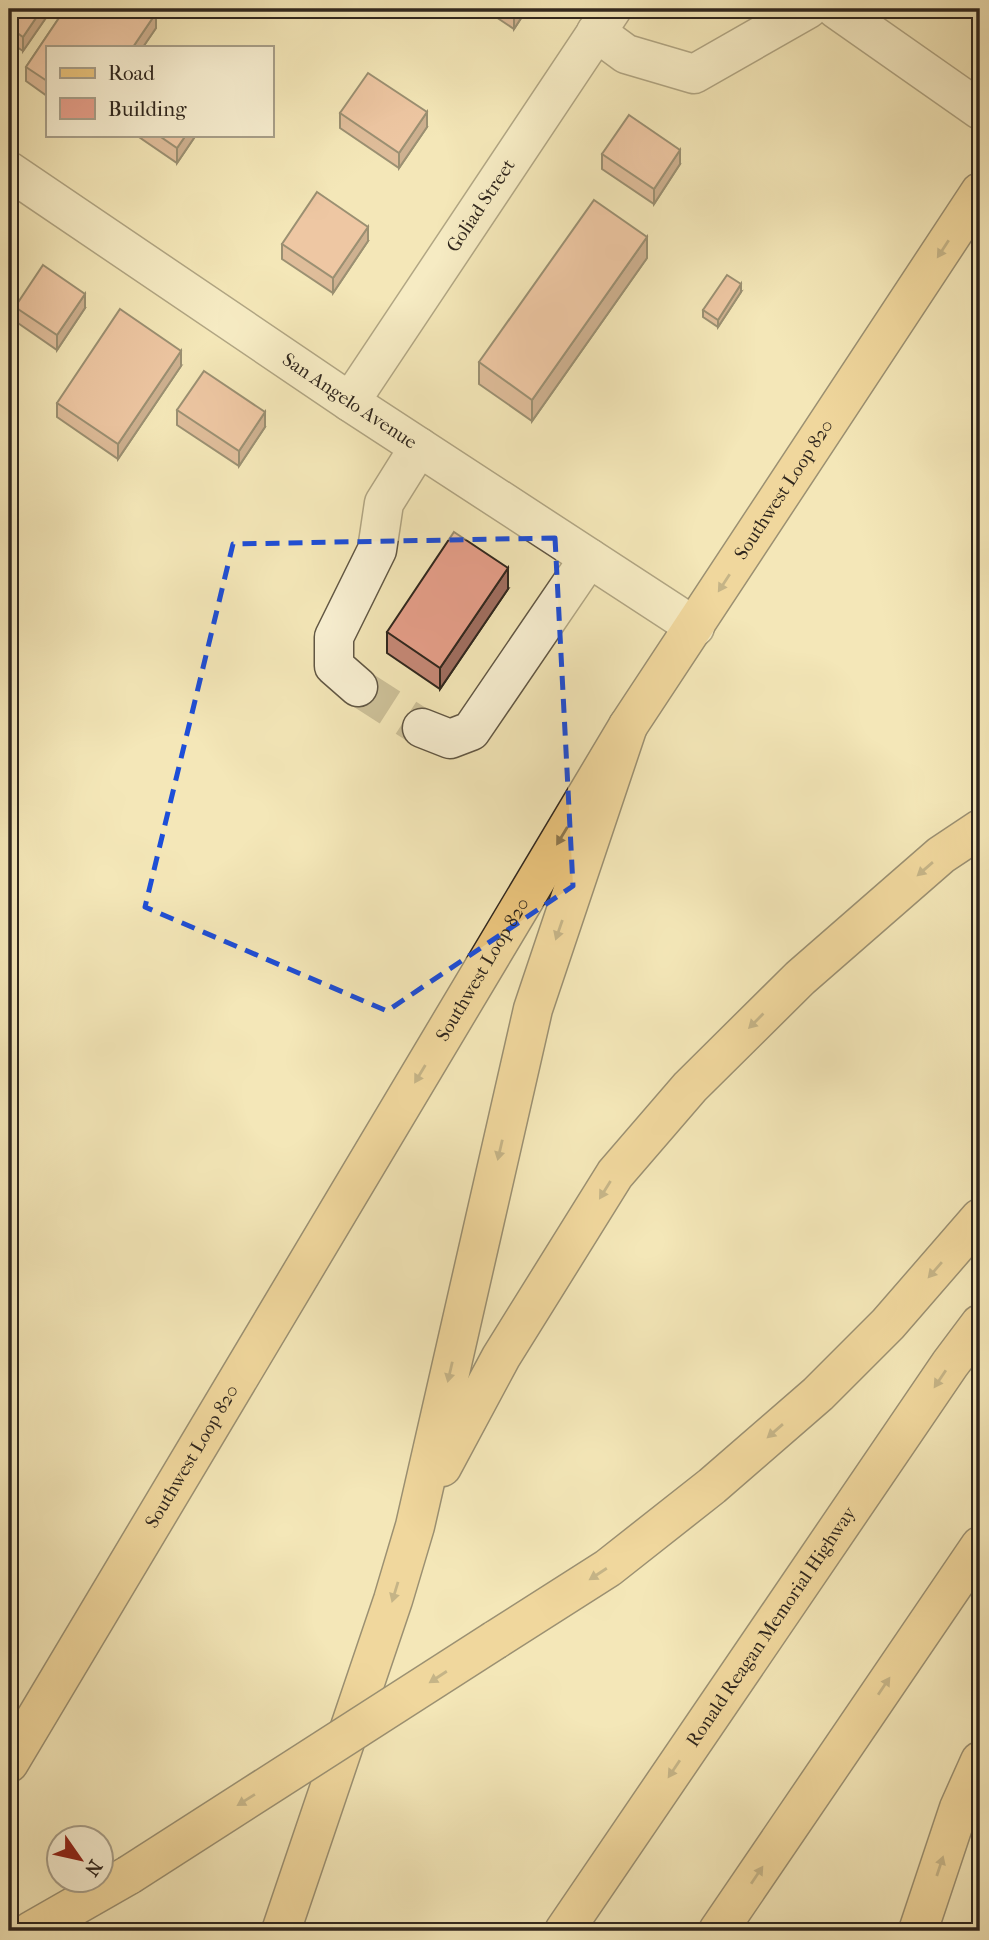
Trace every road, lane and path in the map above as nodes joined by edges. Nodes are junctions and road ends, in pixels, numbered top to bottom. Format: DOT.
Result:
graph roads {
  1 [pos="808,9"];
  2 [pos="836,9"];
  3 [pos="604,21"];
  4 [pos="980,110"];
  5 [pos="9,171"];
  6 [pos="980,192"];
  7 [pos="350,402"];
  8 [pos="419,447"];
  9 [pos="589,558"];
  10 [pos="695,626"];
  11 [pos="358,687"];
  12 [pos="628,726"];
  13 [pos="422,728"];
  14 [pos="980,829"];
  15 [pos="980,1218"];
  16 [pos="980,1324"];
  17 [pos="415,1526"];
  18 [pos="980,1546"];
  19 [pos="980,1761"];
  20 [pos="9,1763"];
  21 [pos="31,1931"];
  22 [pos="281,1931"];
  23 [pos="564,1931"];
  24 [pos="718,1931"];
  25 [pos="918,1931"];
  1 -- 3 [label="street"];
  2 -- 4 [label="street"];
  3 -- 7 [label="street, Goliad Street"];
  5 -- 7 [label="street, San Angelo Avenue"];
  6 -- 10 [label="main road, Southwest Loop 820, one-way"];
  7 -- 8 [label="street, San Angelo Avenue"];
  8 -- 9 [label="street, San Angelo Avenue"];
  8 -- 11 [label="street"];
  9 -- 10 [label="street, San Angelo Avenue"];
  9 -- 13 [label="street"];
  10 -- 12 [label="main road, Southwest Loop 820"];
  12 -- 17 [label="main road, one-way"];
  12 -- 20 [label="main road, Southwest Loop 820, one-way"];
  14 -- 17 [label="main road, one-way"];
  15 -- 21 [label="main road, one-way, bridge"];
  16 -- 23 [label="main road, Ronald Reagan Memorial Highway, one-way"];
  17 -- 22 [label="main road, one-way"];
  24 -- 18 [label="main road, one-way"];
  25 -- 19 [label="main road, one-way"];
}
